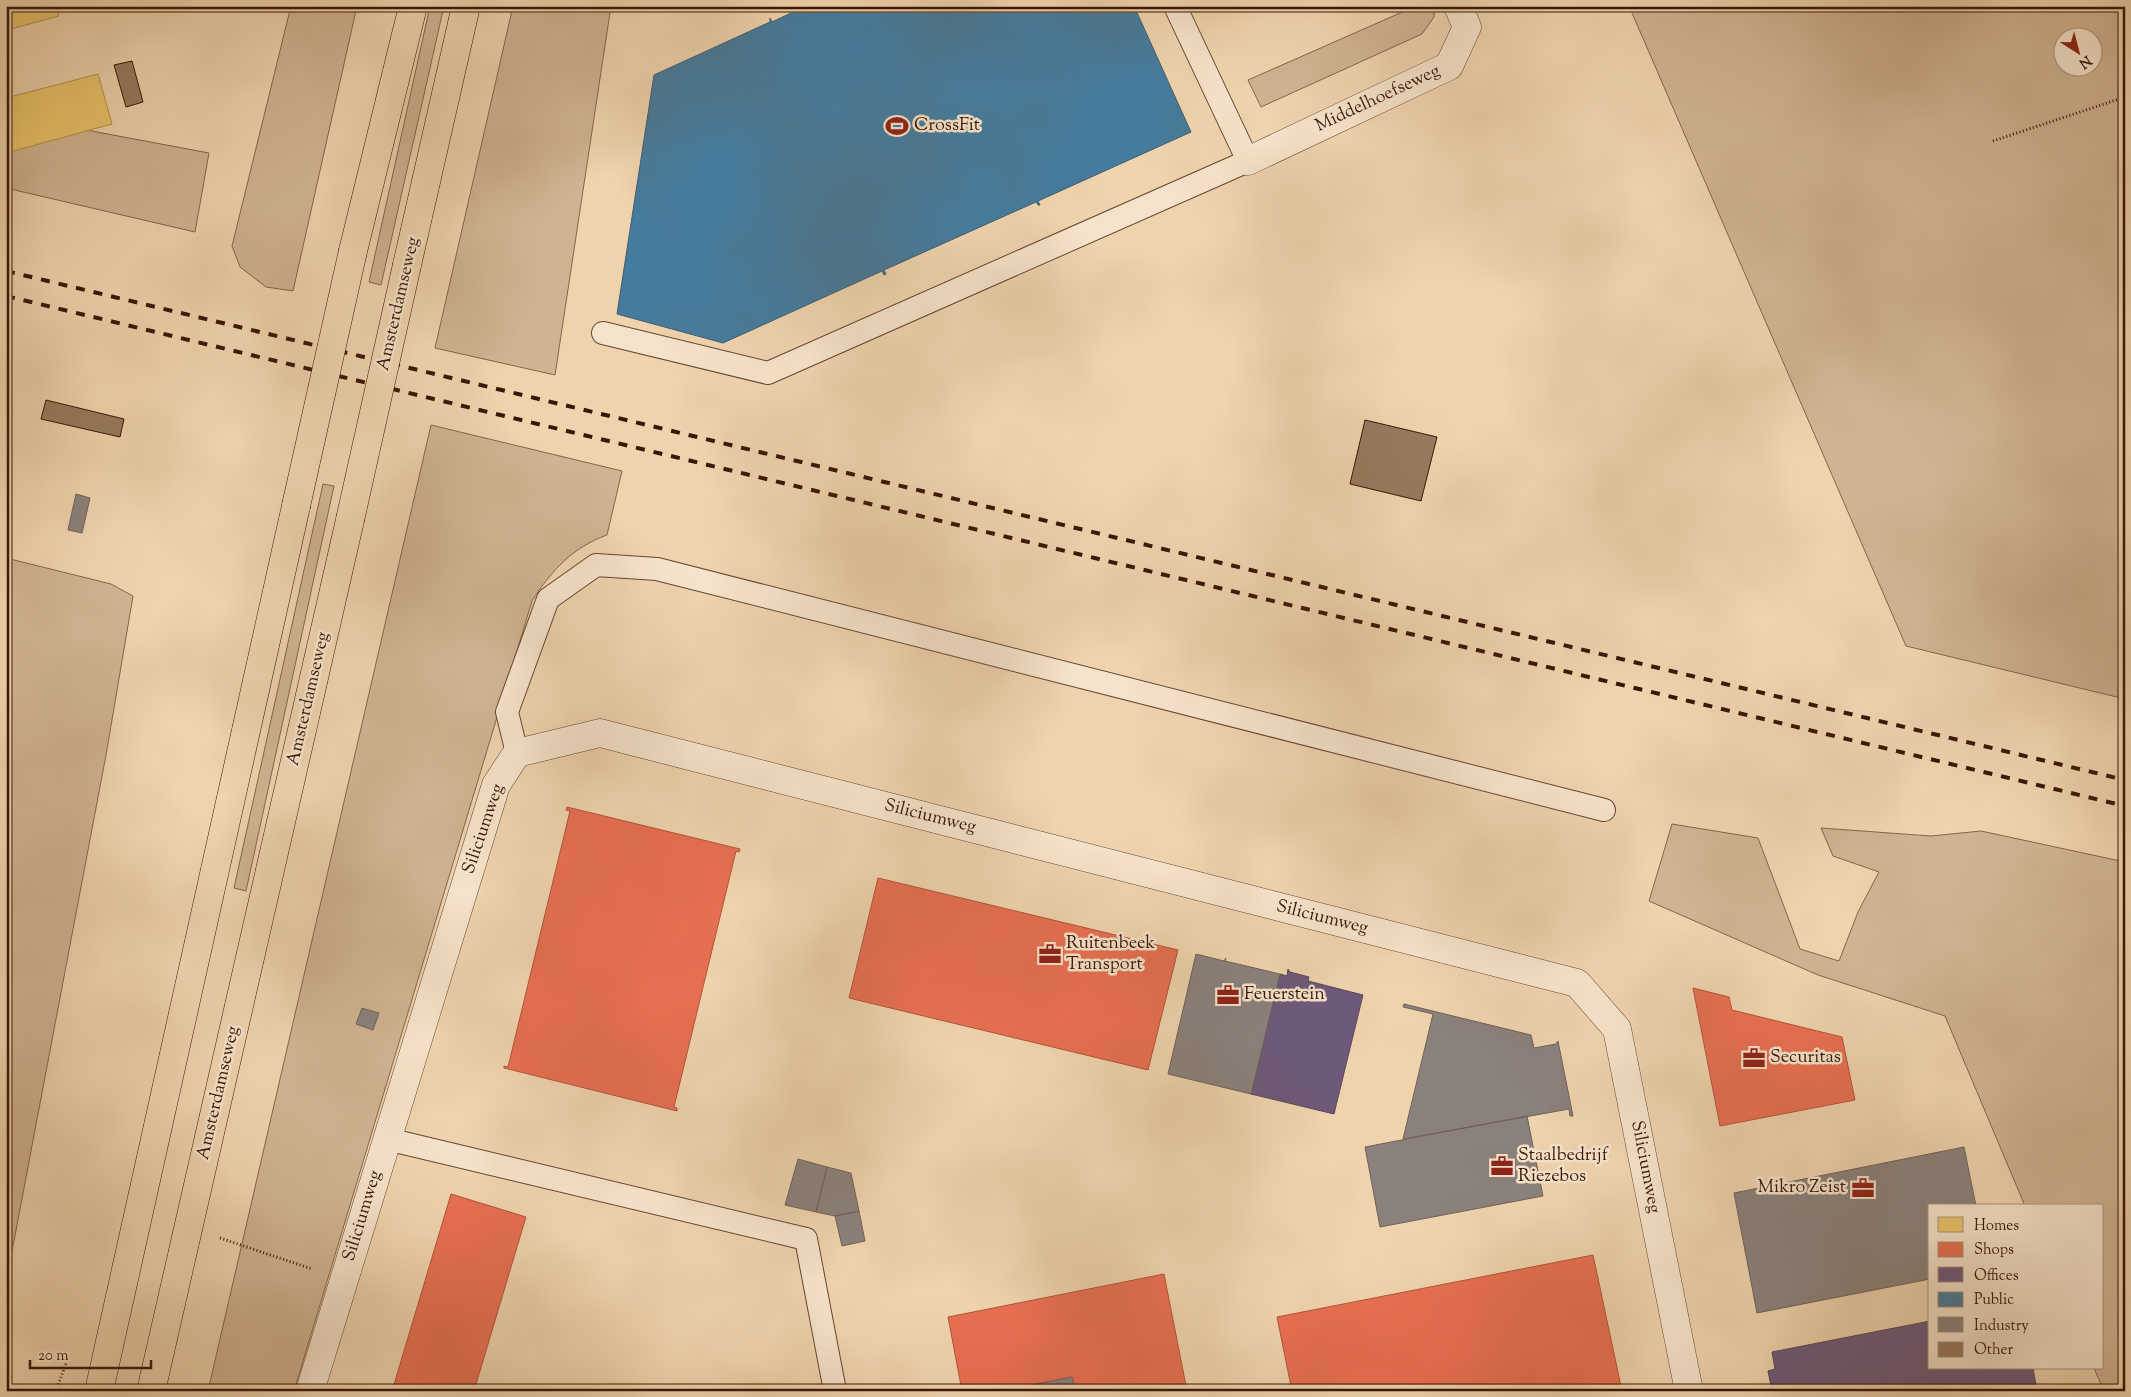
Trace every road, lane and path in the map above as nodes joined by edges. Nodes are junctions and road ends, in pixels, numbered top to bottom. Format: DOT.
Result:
graph roads {
  1 [pos="413,6"];
  2 [pos="466,6"];
  3 [pos="1175,6"];
  4 [pos="1458,6"];
  5 [pos="2125,97"];
  6 [pos="1993,141"];
  7 [pos="1248,160"];
  8 [pos="603,333"];
  9 [pos="517,753"];
  10 [pos="1604,810"];
  11 [pos="387,1139"];
  12 [pos="220,1238"];
  13 [pos="293,1264"];
  14 [pos="99,1391"];
  15 [pos="151,1391"];
  16 [pos="310,1391"];
  17 [pos="835,1391"];
  18 [pos="1689,1391"];
  1 -- 14 [label="main road, bridge"];
  2 -- 15 [label="main road, Amsterdamseweg, bridge"];
  3 -- 7 [label="lane"];
  4 -- 7 [label="street, Middelhoefseweg"];
  5 -- 6 [label="path"];
  7 -- 8 [label="lane"];
  9 -- 10 [label="lane"];
  9 -- 11 [label="street, Siliciumweg"];
  9 -- 18 [label="street, Siliciumweg"];
  11 -- 16 [label="street, Siliciumweg"];
  11 -- 17 [label="lane"];
  12 -- 13 [label="path"];
}
